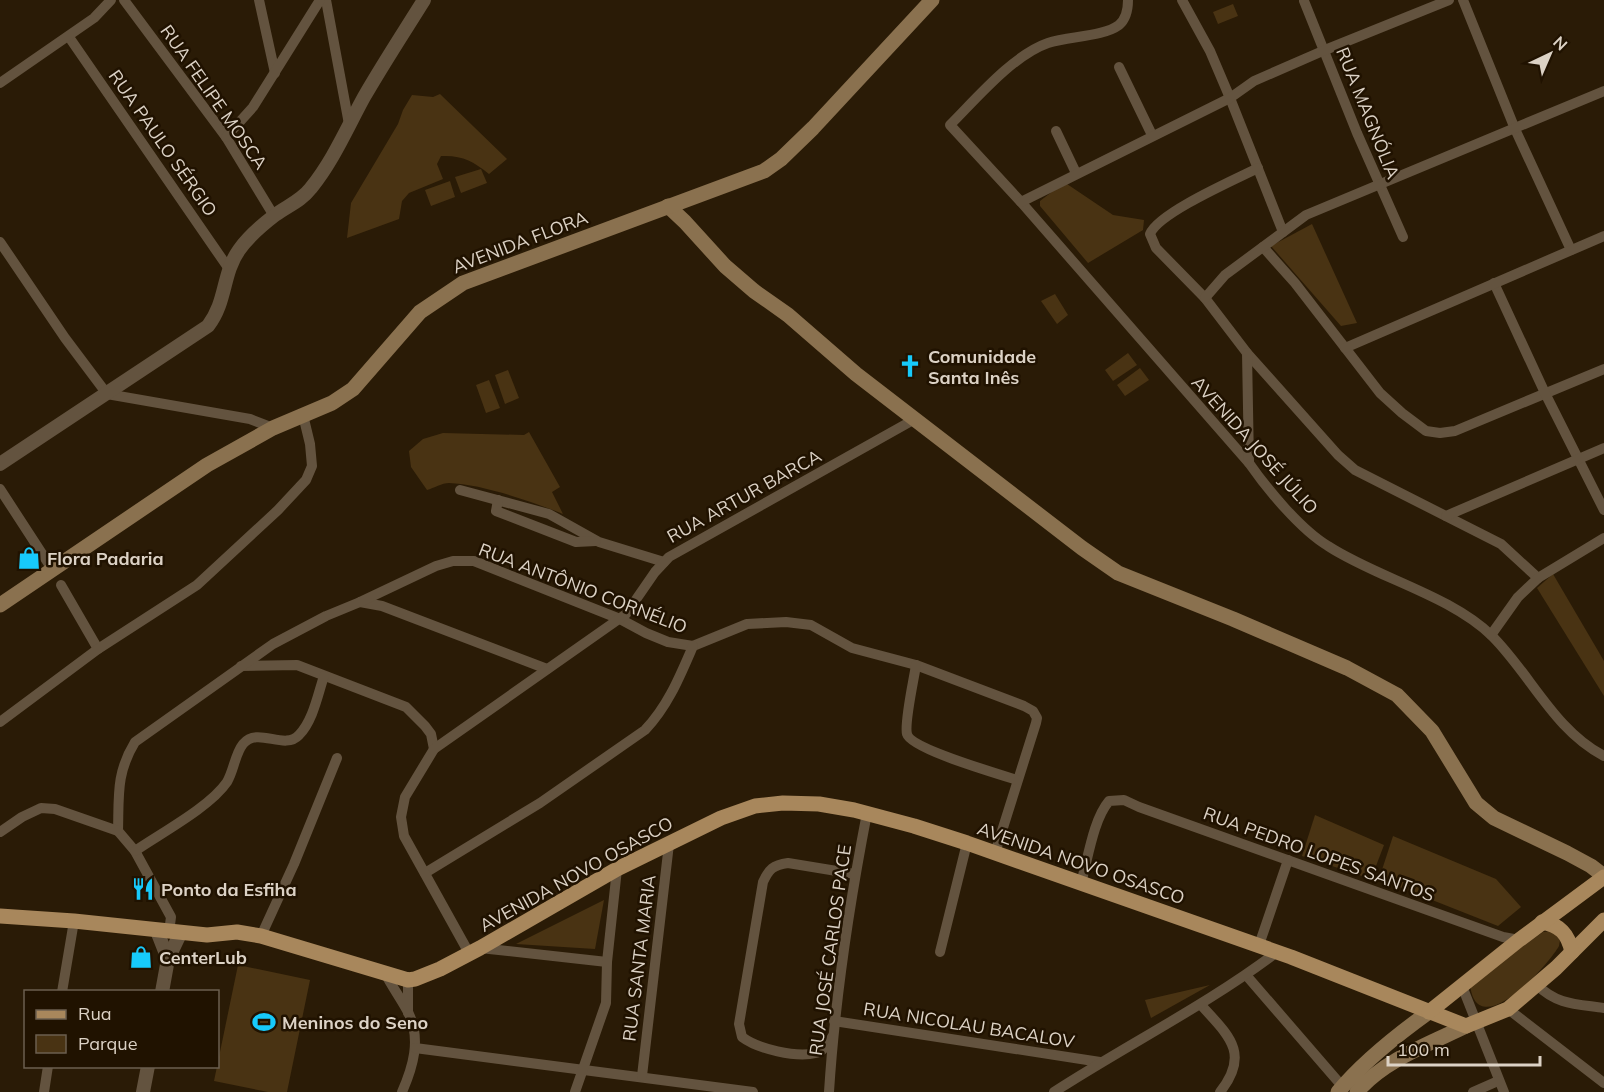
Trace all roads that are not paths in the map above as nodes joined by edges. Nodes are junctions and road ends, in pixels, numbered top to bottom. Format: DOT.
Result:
graph roads {
  1 [pos="111,0"];
  2 [pos="124,0"];
  3 [pos="259,0"];
  4 [pos="320,0"];
  5 [pos="326,0"];
  6 [pos="424,0"];
  7 [pos="932,0"];
  8 [pos="1128,0"];
  9 [pos="1182,0"];
  10 [pos="1449,0"];
  11 [pos="1463,0"];
  12 [pos="1304,1"];
  13 [pos="69,37"];
  14 [pos="1325,50"];
  15 [pos="1119,67"];
  16 [pos="275,73"];
  17 [pos="0,82"];
  18 [pos="1604,92"];
  19 [pos="1230,98"];
  20 [pos="349,124"];
  21 [pos="1515,129"];
  22 [pos="1056,131"];
  23 [pos="1152,135"];
  24 [pos="226,136"];
  25 [pos="1258,168"];
  26 [pos="1076,173"];
  27 [pos="1379,184"];
  28 [pos="1021,202"];
  29 [pos="668,206"];
  30 [pos="274,216"];
  31 [pos="1282,232"];
  32 [pos="1403,237"];
  33 [pos="1604,237"];
  34 [pos="0,242"];
  35 [pos="1263,247"];
  36 [pos="1571,250"];
  37 [pos="230,269"];
  38 [pos="1494,283"];
  39 [pos="1205,298"];
  40 [pos="1345,348"];
  41 [pos="1247,353"];
  42 [pos="1604,369"];
  43 [pos="1545,393"];
  44 [pos="107,394"];
  45 [pos="303,415"];
  46 [pos="915,419"];
  47 [pos="273,428"];
  48 [pos="1604,448"];
  49 [pos="1579,458"];
  50 [pos="1249,463"];
  51 [pos="0,464"];
  52 [pos="0,489"];
  53 [pos="460,490"];
  54 [pos="498,500"];
  55 [pos="1604,510"];
  56 [pos="1446,516"];
  57 [pos="1604,538"];
  58 [pos="596,540"];
  59 [pos="664,562"];
  60 [pos="52,569"];
  61 [pos="1538,578"];
  62 [pos="61,585"];
  63 [pos="360,602"];
  64 [pos="0,605"];
  65 [pos="620,619"];
  66 [pos="1491,635"];
  67 [pos="693,646"];
  68 [pos="98,649"];
  69 [pos="916,665"];
  70 [pos="241,666"];
  71 [pos="547,669"];
  72 [pos="324,676"];
  73 [pos="0,722"];
  74 [pos="434,749"];
  75 [pos="1604,756"];
  76 [pos="337,758"];
  77 [pos="1017,780"];
  78 [pos="867,813"];
  79 [pos="118,831"];
  80 [pos="0,832"];
  81 [pos="968,843"];
  82 [pos="669,844"];
  83 [pos="135,851"];
  84 [pos="995,853"];
  85 [pos="1288,860"];
  86 [pos="617,869"];
  87 [pos="425,873"];
  88 [pos="855,874"];
  89 [pos="1604,876"];
  90 [pos="1081,883"];
  91 [pos="0,916"];
  92 [pos="1604,920"];
  93 [pos="74,921"];
  94 [pos="1542,921"];
  95 [pos="169,932"];
  96 [pos="261,936"];
  97 [pos="1519,940"];
  98 [pos="1259,945"];
  99 [pos="474,950"];
  100 [pos="940,952"];
  101 [pos="1277,952"];
  102 [pos="1572,952"];
  103 [pos="168,959"];
  104 [pos="607,962"];
  105 [pos="385,973"];
  106 [pos="1246,975"];
  107 [pos="408,980"];
  108 [pos="1537,985"];
  109 [pos="1462,986"];
  110 [pos="62,990"];
  111 [pos="162,990"];
  112 [pos="1201,1005"];
  113 [pos="1604,1008"];
  114 [pos="1508,1009"];
  115 [pos="1429,1012"];
  116 [pos="408,1013"];
  117 [pos="834,1021"];
  118 [pos="1471,1024"];
  119 [pos="833,1036"];
  120 [pos="415,1048"];
  121 [pos="1100,1062"];
  122 [pos="48,1068"];
  123 [pos="148,1068"];
  124 [pos="582,1070"];
  125 [pos="642,1076"];
  126 [pos="1498,1081"];
  127 [pos="1604,1083"];
  128 [pos="1340,1089"];
  129 [pos="718,1090"];
  130 [pos="44,1092"];
  131 [pos="143,1092"];
  132 [pos="402,1092"];
  133 [pos="575,1092"];
  134 [pos="753,1092"];
  135 [pos="829,1092"];
  136 [pos="1054,1092"];
  137 [pos="1220,1092"];
  138 [pos="1357,1092"];
  139 [pos="1473,1092"];
  140 [pos="1504,1092"];
  1 -- 13 [label="street"];
  2 -- 24 [label="street, RUA FELIPE MOSCA"];
  3 -- 16 [label="street"];
  4 -- 16 [label="street"];
  5 -- 20 [label="street"];
  6 -- 20 [label="street"];
  7 -- 29 [label="main road, AVENIDA FLORA"];
  8 -- 28 [label="street, AVENIDA JOSÉ JÚLIO"];
  9 -- 19 [label="street"];
  10 -- 14 [label="street"];
  11 -- 21 [label="street"];
  12 -- 14 [label="street, RUA MAGNÓLIA"];
  13 -- 17 [label="street"];
  13 -- 37 [label="street, RUA PAULO SÉRGIO"];
  14 -- 19 [label="street"];
  14 -- 27 [label="street, RUA MAGNÓLIA"];
  15 -- 23 [label="street"];
  16 -- 24 [label="street"];
  18 -- 21 [label="street"];
  19 -- 23 [label="street"];
  19 -- 25 [label="street"];
  20 -- 30 [label="street"];
  21 -- 27 [label="street"];
  21 -- 36 [label="street"];
  22 -- 26 [label="street"];
  23 -- 26 [label="street"];
  24 -- 30 [label="street, RUA FELIPE MOSCA"];
  25 -- 31 [label="street"];
  25 -- 39 [label="street"];
  26 -- 28 [label="street"];
  27 -- 31 [label="street"];
  27 -- 32 [label="street, RUA MAGNÓLIA"];
  28 -- 50 [label="street, AVENIDA JOSÉ JÚLIO"];
  29 -- 45 [label="main road, AVENIDA FLORA"];
  29 -- 46 [label="main road"];
  30 -- 37 [label="street"];
  31 -- 35 [label="street"];
  33 -- 36 [label="street"];
  34 -- 44 [label="street"];
  35 -- 39 [label="street"];
  35 -- 40 [label="street"];
  36 -- 38 [label="street"];
  37 -- 44 [label="street"];
  38 -- 40 [label="street"];
  38 -- 43 [label="street"];
  39 -- 41 [label="street"];
  40 -- 43 [label="street"];
  41 -- 50 [label="street"];
  41 -- 56 [label="street"];
  42 -- 43 [label="street"];
  43 -- 49 [label="street"];
  44 -- 47 [label="street"];
  44 -- 51 [label="street"];
  45 -- 47 [label="main road, AVENIDA FLORA"];
  45 -- 68 [label="street"];
  46 -- 59 [label="street, RUA ARTUR BARCA"];
  46 -- 89 [label="main road"];
  47 -- 60 [label="main road, AVENIDA FLORA"];
  48 -- 49 [label="street"];
  49 -- 55 [label="street"];
  49 -- 56 [label="street"];
  50 -- 66 [label="street, AVENIDA JOSÉ JÚLIO"];
  52 -- 60 [label="street"];
  53 -- 54 [label="street"];
  54 -- 58 [label="street"];
  54 -- 58 [label="street"];
  56 -- 61 [label="street"];
  57 -- 61 [label="street"];
  58 -- 59 [label="street"];
  59 -- 65 [label="street, RUA ARTUR BARCA"];
  60 -- 64 [label="main road, AVENIDA FLORA"];
  61 -- 66 [label="street"];
  62 -- 68 [label="street"];
  63 -- 65 [label="street, RUA ANTÔNIO CORNÉLIO"];
  63 -- 70 [label="street, RUA ANTÔNIO CORNÉLIO"];
  63 -- 71 [label="street"];
  65 -- 67 [label="street, RUA ANTÔNIO CORNÉLIO"];
  65 -- 71 [label="street, RUA ARTUR BARCA"];
  66 -- 75 [label="street, AVENIDA JOSÉ JÚLIO"];
  67 -- 69 [label="street"];
  67 -- 87 [label="street"];
  68 -- 73 [label="street"];
  69 -- 77 [label="street"];
  69 -- 77 [label="street"];
  70 -- 72 [label="street"];
  70 -- 79 [label="street, RUA ANTÔNIO CORNÉLIO"];
  71 -- 74 [label="street, RUA ARTUR BARCA"];
  72 -- 74 [label="street"];
  72 -- 83 [label="street"];
  74 -- 87 [label="street"];
  76 -- 96 [label="street"];
  77 -- 84 [label="street"];
  78 -- 81 [label="main road, AVENIDA NOVO OSASCO"];
  78 -- 82 [label="main road, AVENIDA NOVO OSASCO"];
  78 -- 88 [label="street, RUA JOSÉ CARLOS PACE"];
  79 -- 80 [label="street"];
  79 -- 83 [label="street"];
  81 -- 84 [label="main road, AVENIDA NOVO OSASCO"];
  81 -- 100 [label="street"];
  82 -- 86 [label="main road, AVENIDA NOVO OSASCO"];
  82 -- 125 [label="street, RUA SANTA MARIA"];
  83 -- 95 [label="street"];
  84 -- 90 [label="main road, AVENIDA NOVO OSASCO"];
  85 -- 90 [label="street, RUA PEDRO LOPES SANTOS"];
  85 -- 97 [label="street, RUA PEDRO LOPES SANTOS"];
  85 -- 98 [label="street"];
  86 -- 99 [label="main road, AVENIDA NOVO OSASCO"];
  86 -- 104 [label="street"];
  87 -- 99 [label="street"];
  88 -- 117 [label="street, RUA JOSÉ CARLOS PACE"];
  88 -- 119 [label="street"];
  89 -- 94 [label="main road"];
  90 -- 98 [label="main road, AVENIDA NOVO OSASCO"];
  91 -- 93 [label="main road"];
  92 -- 102 [label="main road"];
  93 -- 95 [label="main road"];
  93 -- 110 [label="street"];
  94 -- 97 [label="main road"];
  94 -- 102 [label="main road"];
  95 -- 96 [label="main road"];
  95 -- 103 [label="street"];
  95 -- 103 [label="street"];
  96 -- 105 [label="main road"];
  97 -- 109 [label="main road"];
  98 -- 101 [label="main road, AVENIDA NOVO OSASCO"];
  99 -- 104 [label="street"];
  99 -- 107 [label="main road, AVENIDA NOVO OSASCO"];
  101 -- 106 [label="street"];
  101 -- 115 [label="main road, AVENIDA NOVO OSASCO"];
  102 -- 108 [label="main road"];
  103 -- 111 [label="street"];
  104 -- 124 [label="street"];
  105 -- 107 [label="main road"];
  105 -- 116 [label="street"];
  106 -- 112 [label="street"];
  106 -- 128 [label="street"];
  107 -- 116 [label="street"];
  108 -- 113 [label="street"];
  108 -- 114 [label="main road"];
  109 -- 115 [label="main road"];
  109 -- 118 [label="street"];
  112 -- 121 [label="street"];
  112 -- 137 [label="street"];
  114 -- 118 [label="main road"];
  114 -- 127 [label="street"];
  115 -- 118 [label="main road, AVENIDA NOVO OSASCO"];
  115 -- 128 [label="main road"];
  116 -- 120 [label="street"];
  117 -- 119 [label="street, RUA JOSÉ CARLOS PACE"];
  117 -- 121 [label="street, RUA NICOLAU BACALOV"];
  118 -- 126 [label="street"];
  118 -- 138 [label="main road"];
  119 -- 135 [label="street, RUA JOSÉ CARLOS PACE"];
  120 -- 124 [label="street"];
  120 -- 132 [label="street"];
  121 -- 136 [label="street"];
  122 -- 130 [label="street"];
  123 -- 131 [label="street"];
  124 -- 125 [label="street"];
  124 -- 133 [label="street"];
  125 -- 129 [label="street"];
  126 -- 139 [label="street"];
  126 -- 140 [label="street"];
  129 -- 134 [label="street"];
}
